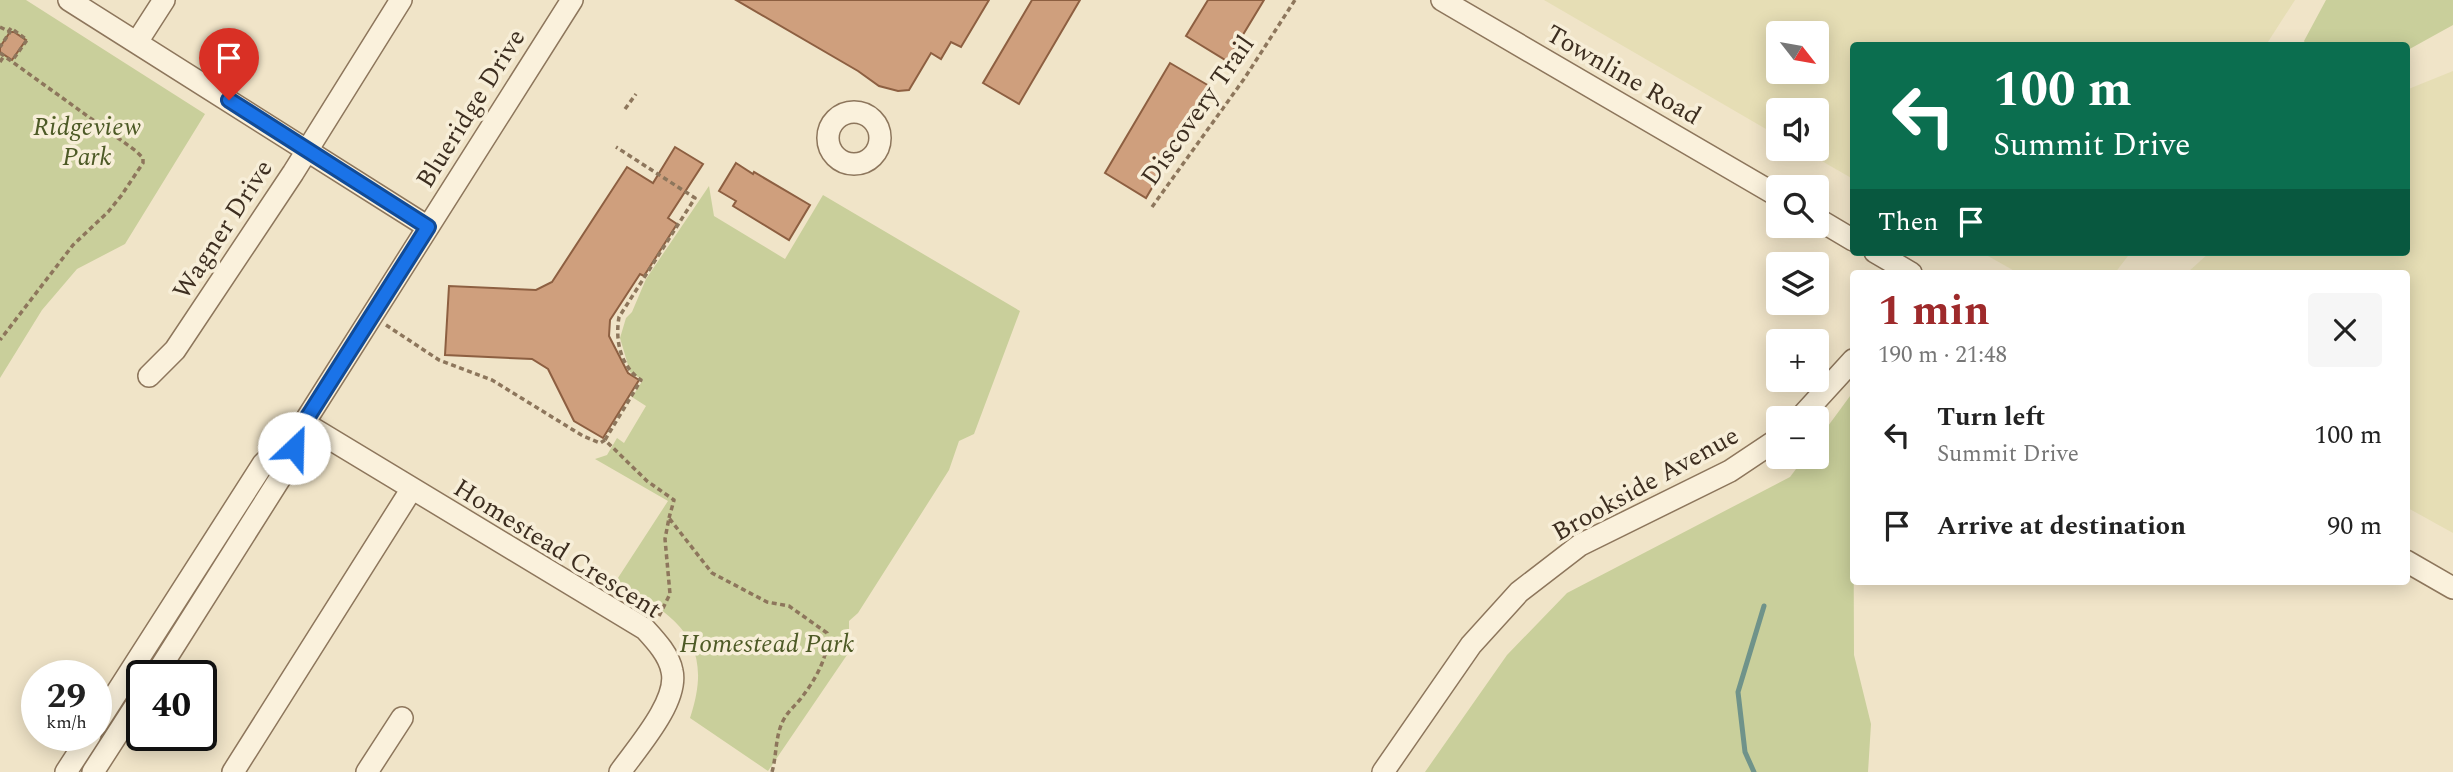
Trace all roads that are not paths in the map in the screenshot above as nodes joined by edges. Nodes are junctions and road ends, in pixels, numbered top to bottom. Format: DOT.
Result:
graph roads {
  1 [pos="69,0"];
  2 [pos="164,0"];
  3 [pos="401,0"];
  4 [pos="572,0"];
  5 [pos="1442,0"];
  6 [pos="137,42"];
  7 [pos="306,150"];
  8 [pos="1766,189"];
  9 [pos="1829,226"];
  10 [pos="428,227"];
  11 [pos="1850,238"];
  12 [pos="1882,256"];
  13 [pos="1905,270"];
  14 [pos="1850,363"];
  15 [pos="149,376"];
  16 [pos="1811,406"];
  17 [pos="304,423"];
  18 [pos="1766,447"];
  19 [pos="411,490"];
  20 [pos="2410,563"];
  21 [pos="2453,588"];
  22 [pos="165,660"];
  23 [pos="112,700"];
  24 [pos="402,718"];
  25 [pos="126,721"];
  26 [pos="80,751"];
  27 [pos="66,772"];
  28 [pos="93,772"];
  29 [pos="233,772"];
  30 [pos="367,772"];
  31 [pos="620,772"];
  32 [pos="1383,772"];
  1 -- 6 [label="street"];
  2 -- 6 [label="street"];
  3 -- 7 [label="street, Wagner Drive"];
  4 -- 10 [label="street, Blueridge Drive"];
  5 -- 8 [label="street, Townline Road"];
  6 -- 7 [label="street"];
  7 -- 10 [label="street"];
  7 -- 15 [label="street, Wagner Drive"];
  9 -- 11 [label="street"];
  10 -- 17 [label="street, Blueridge Drive"];
  12 -- 13 [label="street"];
  14 -- 16 [label="street"];
  17 -- 19 [label="street, Homestead Crescent"];
  17 -- 22 [label="street, Blueridge Drive"];
  17 -- 23 [label="street, Blueridge Drive"];
  18 -- 32 [label="street, Brookside Avenue"];
  19 -- 29 [label="street"];
  19 -- 31 [label="street, Homestead Crescent"];
  20 -- 21 [label="street"];
  24 -- 30 [label="street"];
  25 -- 28 [label="street"];
  26 -- 27 [label="street"];
}
